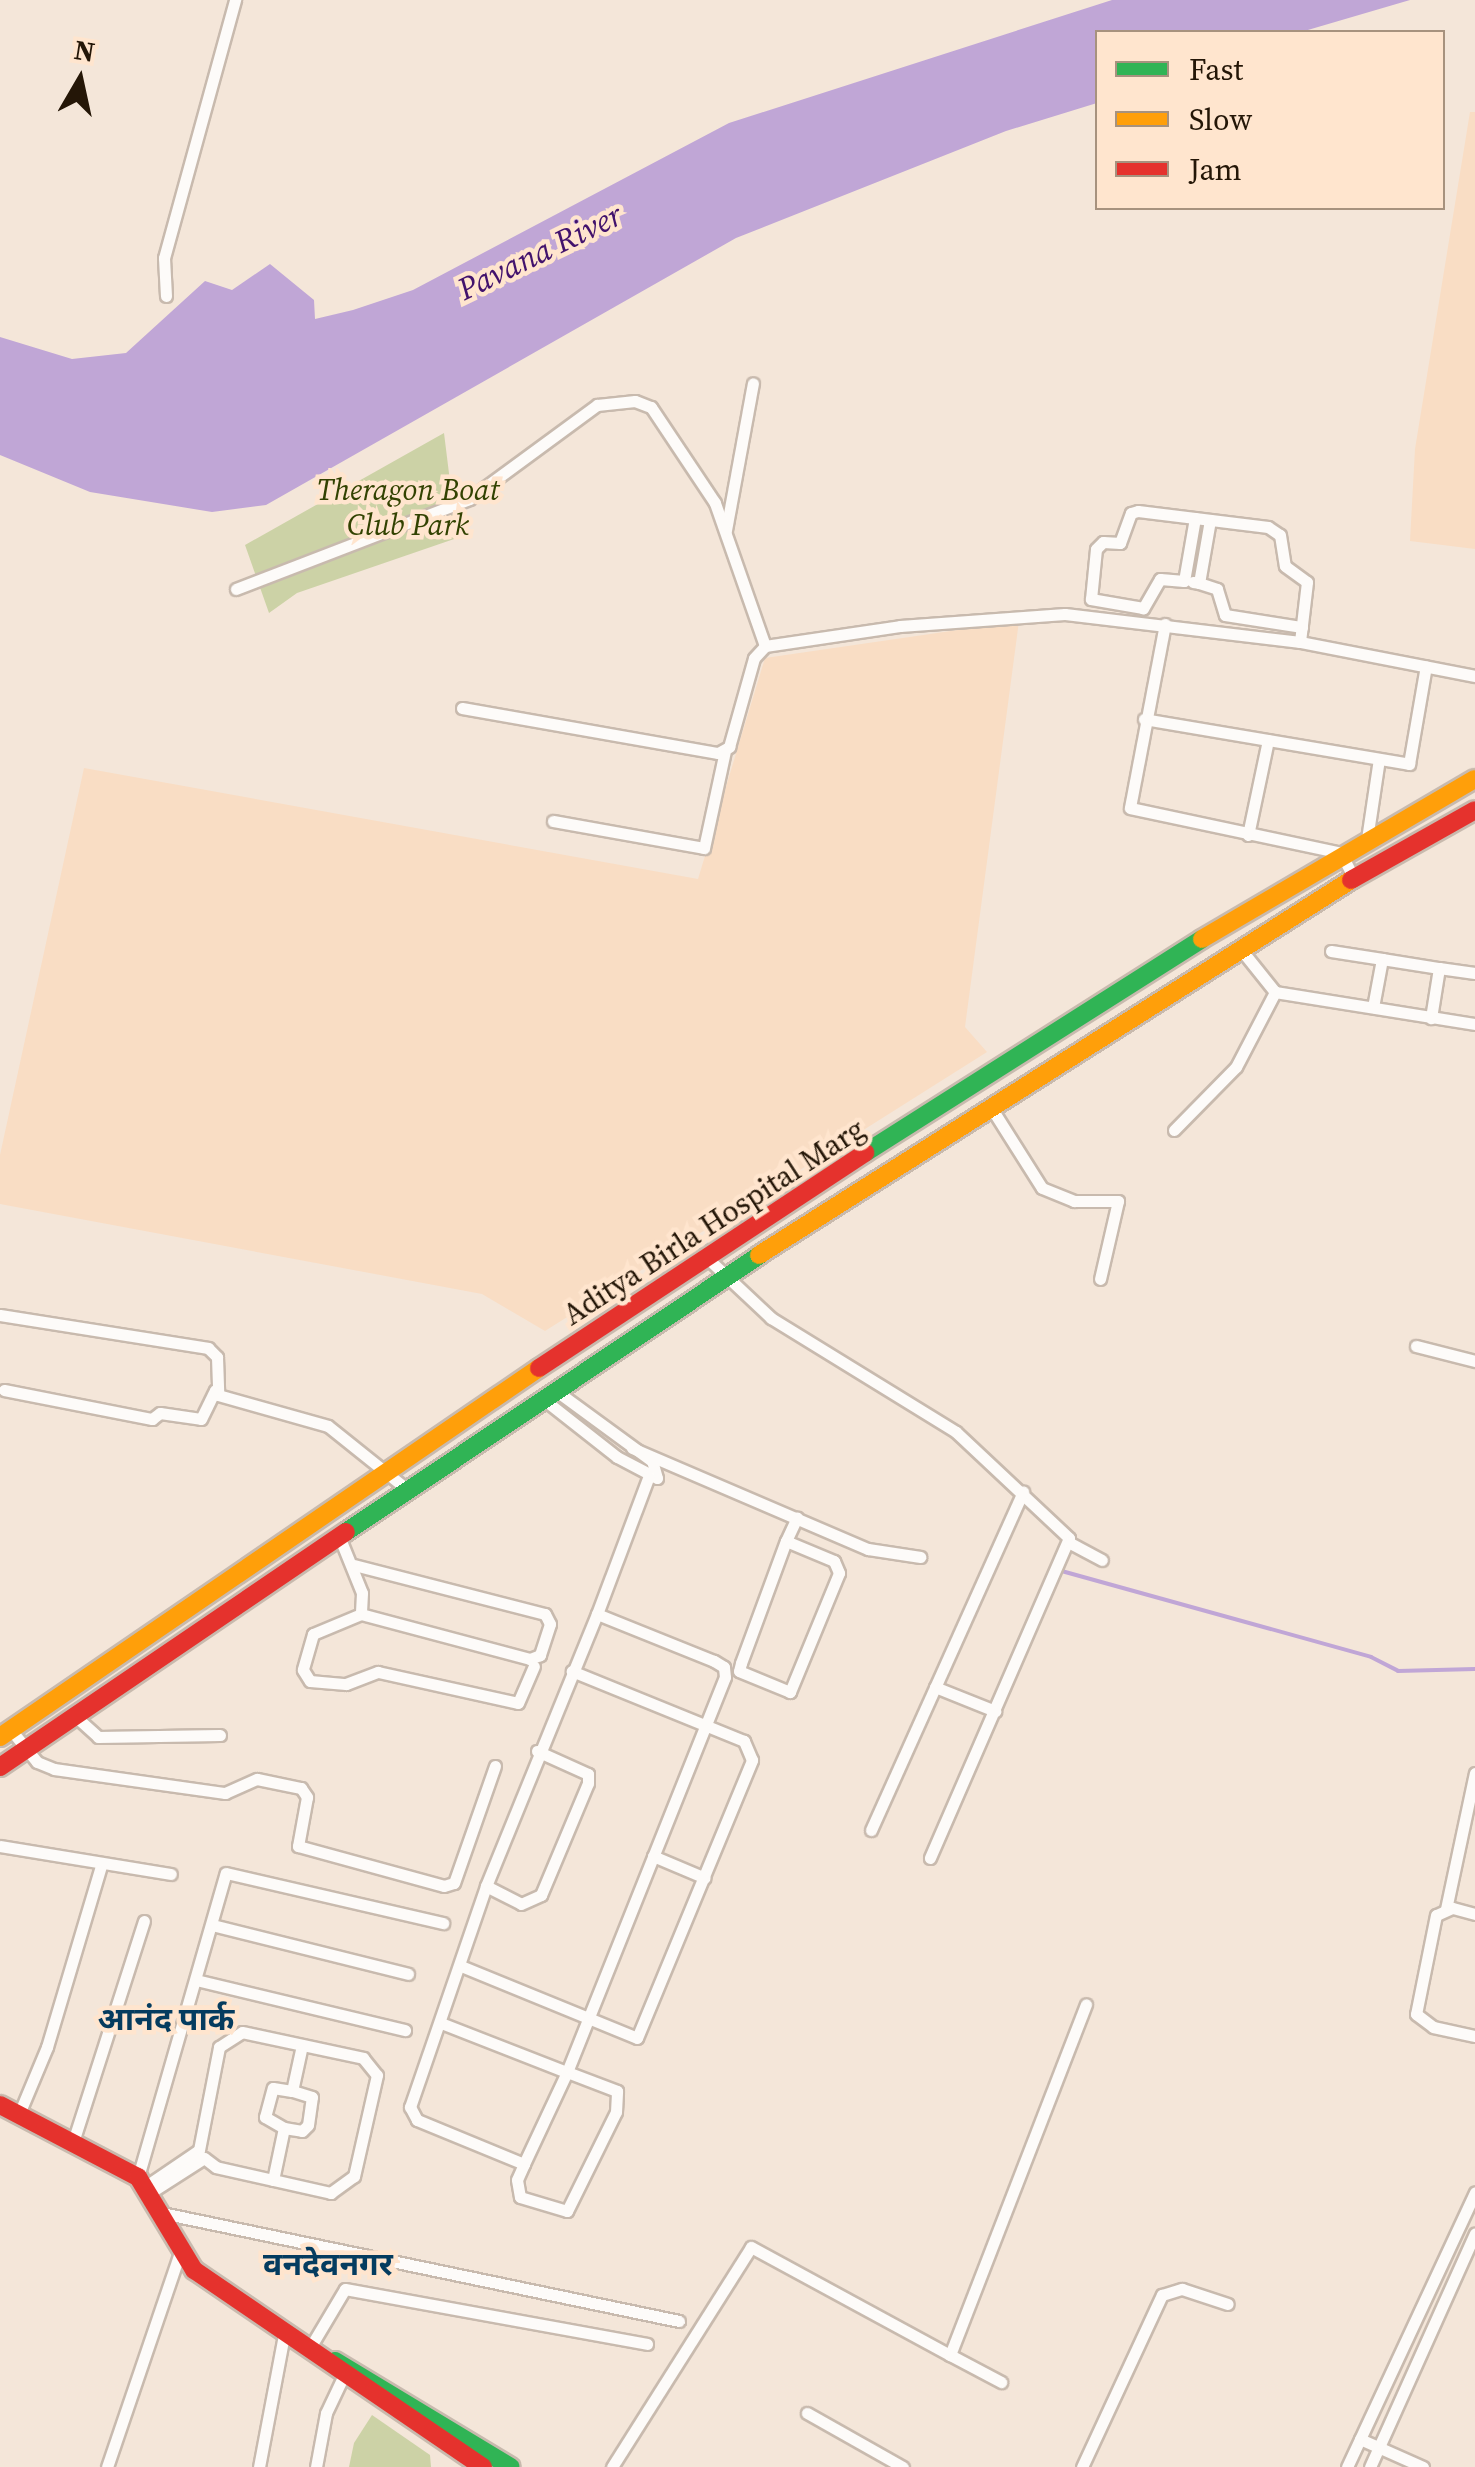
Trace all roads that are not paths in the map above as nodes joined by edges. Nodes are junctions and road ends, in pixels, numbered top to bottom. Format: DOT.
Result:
graph roads {
  1 [pos="236,0"];
  2 [pos="166,296"];
  3 [pos="754,382"];
  4 [pos="1194,518"];
  5 [pos="1210,520"];
  6 [pos="726,534"];
  7 [pos="1184,581"];
  8 [pos="1199,583"];
  9 [pos="236,589"];
  10 [pos="1165,624"];
  11 [pos="1302,627"];
  12 [pos="1300,642"];
  13 [pos="765,646"];
  14 [pos="1426,666"];
  15 [pos="1475,676"];
  16 [pos="462,708"];
  17 [pos="1144,719"];
  18 [pos="1268,740"];
  19 [pos="725,751"];
  20 [pos="1379,759"];
  21 [pos="1475,780"];
  22 [pos="1475,810"];
  23 [pos="553,821"];
  24 [pos="1248,835"];
  25 [pos="1368,839"];
  26 [pos="1341,853"];
  27 [pos="1354,878"];
  28 [pos="1239,947"];
  29 [pos="1331,951"];
  30 [pos="1382,959"];
  31 [pos="1439,968"];
  32 [pos="1475,974"];
  33 [pos="1275,992"];
  34 [pos="1373,1007"];
  35 [pos="1431,1018"];
  36 [pos="1475,1024"];
  37 [pos="1010,1066"];
  38 [pos="1026,1089"];
  39 [pos="992,1109"];
  40 [pos="1174,1130"];
  41 [pos="842,1170"];
  42 [pos="858,1194"];
  43 [pos="704,1255"];
  44 [pos="728,1276"];
  45 [pos="1100,1279"];
  46 [pos="0,1314"];
  47 [pos="1416,1346"];
  48 [pos="1475,1361"];
  49 [pos="4,1390"];
  50 [pos="214,1390"];
  51 [pos="548,1394"];
  52 [pos="632,1448"];
  53 [pos="624,1460"];
  54 [pos="386,1472"];
  55 [pos="649,1476"];
  56 [pos="408,1490"];
  57 [pos="1023,1492"];
  58 [pos="797,1517"];
  59 [pos="339,1536"];
  60 [pos="786,1541"];
  61 [pos="1070,1543"];
  62 [pos="920,1557"];
  63 [pos="1102,1560"];
  64 [pos="354,1566"];
  65 [pos="361,1614"];
  66 [pos="597,1614"];
  67 [pos="534,1666"];
  68 [pos="572,1671"];
  69 [pos="936,1687"];
  70 [pos="995,1711"];
  71 [pos="75,1716"];
  72 [pos="703,1725"];
  73 [pos="5,1733"];
  74 [pos="220,1735"];
  75 [pos="26,1749"];
  76 [pos="538,1752"];
  77 [pos="495,1766"];
  78 [pos="0,1767"];
  79 [pos="1475,1775"];
  80 [pos="871,1830"];
  81 [pos="0,1846"];
  82 [pos="652,1856"];
  83 [pos="930,1858"];
  84 [pos="102,1864"];
  85 [pos="171,1874"];
  86 [pos="705,1878"];
  87 [pos="486,1886"];
  88 [pos="1446,1909"];
  89 [pos="1475,1914"];
  90 [pos="144,1920"];
  91 [pos="443,1922"];
  92 [pos="212,1925"];
  93 [pos="461,1966"];
  94 [pos="408,1974"];
  95 [pos="196,1980"];
  96 [pos="1086,2004"];
  97 [pos="590,2020"];
  98 [pos="441,2023"];
  99 [pos="406,2030"];
  100 [pos="1475,2036"];
  101 [pos="302,2045"];
  102 [pos="568,2072"];
  103 [pos="292,2090"];
  104 [pos="0,2092"];
  105 [pos="0,2106"];
  106 [pos="21,2109"];
  107 [pos="284,2128"];
  108 [pos="75,2137"];
  109 [pos="524,2164"];
  110 [pos="274,2180"];
  111 [pos="141,2182"];
  112 [pos="1475,2192"];
  113 [pos="162,2213"];
  114 [pos="1475,2233"];
  115 [pos="180,2253"];
  116 [pos="1228,2304"];
  117 [pos="679,2321"];
  118 [pos="285,2330"];
  119 [pos="647,2344"];
  120 [pos="312,2346"];
  121 [pos="950,2355"];
  122 [pos="339,2368"];
  123 [pos="1001,2382"];
  124 [pos="806,2413"];
  125 [pos="1360,2439"];
  126 [pos="1380,2448"];
  127 [pos="107,2467"];
  128 [pos="259,2467"];
  129 [pos="316,2467"];
  130 [pos="482,2467"];
  131 [pos="511,2467"];
  132 [pos="612,2467"];
  133 [pos="902,2467"];
  134 [pos="1082,2467"];
  135 [pos="1347,2467"];
  136 [pos="1370,2467"];
  137 [pos="1423,2467"];
  1 -- 2 [label="street"];
  3 -- 6 [label="street"];
  4 -- 5 [label="street"];
  4 -- 7 [label="street"];
  4 -- 7 [label="street"];
  5 -- 8 [label="street"];
  5 -- 11 [label="street"];
  6 -- 9 [label="street"];
  6 -- 13 [label="street"];
  7 -- 8 [label="street"];
  8 -- 11 [label="street"];
  10 -- 12 [label="street"];
  10 -- 13 [label="street"];
  10 -- 17 [label="street"];
  11 -- 12 [label="street"];
  12 -- 14 [label="street"];
  13 -- 19 [label="street"];
  14 -- 15 [label="street"];
  14 -- 20 [label="street"];
  16 -- 19 [label="street"];
  17 -- 18 [label="street"];
  17 -- 24 [label="street"];
  18 -- 20 [label="street"];
  18 -- 24 [label="street"];
  19 -- 23 [label="street"];
  20 -- 25 [label="street"];
  21 -- 25 [label="main road, Aditya Birla Hospital Marg"];
  22 -- 27 [label="main road, Aditya Birla Hospital Marg"];
  24 -- 26 [label="street"];
  25 -- 26 [label="main road, Aditya Birla Hospital Marg"];
  26 -- 27 [label="street"];
  26 -- 37 [label="main road, Aditya Birla Hospital Marg"];
  27 -- 28 [label="main road, Aditya Birla Hospital Marg"];
  28 -- 33 [label="street"];
  28 -- 38 [label="main road, Aditya Birla Hospital Marg"];
  29 -- 30 [label="street"];
  30 -- 31 [label="street"];
  30 -- 34 [label="street"];
  31 -- 32 [label="street"];
  31 -- 35 [label="street"];
  33 -- 34 [label="street"];
  33 -- 40 [label="street"];
  34 -- 35 [label="street"];
  35 -- 36 [label="street"];
  37 -- 38 [label="main road"];
  37 -- 41 [label="main road, Aditya Birla Hospital Marg"];
  38 -- 39 [label="main road, Aditya Birla Hospital Marg"];
  39 -- 42 [label="main road, Aditya Birla Hospital Marg"];
  39 -- 45 [label="street"];
  41 -- 42 [label="main road"];
  41 -- 43 [label="main road, Aditya Birla Hospital Marg"];
  42 -- 44 [label="main road, Aditya Birla Hospital Marg"];
  43 -- 44 [label="street"];
  43 -- 54 [label="main road, Aditya Birla Hospital Marg"];
  44 -- 51 [label="main road, Aditya Birla Hospital Marg"];
  44 -- 57 [label="street"];
  46 -- 50 [label="street"];
  47 -- 48 [label="street"];
  49 -- 50 [label="street"];
  50 -- 54 [label="street"];
  51 -- 52 [label="street"];
  51 -- 53 [label="street"];
  51 -- 56 [label="main road, Aditya Birla Hospital Marg"];
  52 -- 53 [label="street"];
  52 -- 55 [label="street"];
  52 -- 58 [label="street"];
  53 -- 55 [label="street"];
  54 -- 56 [label="street"];
  54 -- 73 [label="main road, Aditya Birla Hospital Marg"];
  55 -- 66 [label="street"];
  56 -- 59 [label="main road, Aditya Birla Hospital Marg"];
  57 -- 61 [label="street"];
  57 -- 69 [label="street"];
  58 -- 60 [label="street"];
  58 -- 62 [label="street"];
  59 -- 64 [label="street"];
  59 -- 71 [label="main road, Aditya Birla Hospital Marg"];
  60 -- 60 [label="street"];
  61 -- 63 [label="street"];
  61 -- 70 [label="street"];
  64 -- 65 [label="street"];
  64 -- 65 [label="street"];
  65 -- 67 [label="street"];
  66 -- 68 [label="street"];
  66 -- 72 [label="street"];
  68 -- 72 [label="street"];
  68 -- 76 [label="street"];
  69 -- 70 [label="street"];
  69 -- 80 [label="street"];
  70 -- 83 [label="street"];
  71 -- 74 [label="street"];
  71 -- 75 [label="main road, Aditya Birla Hospital Marg"];
  72 -- 82 [label="street"];
  72 -- 86 [label="street"];
  73 -- 75 [label="street"];
  75 -- 77 [label="street"];
  75 -- 78 [label="main road, Aditya Birla Hospital Marg"];
  76 -- 87 [label="street"];
  76 -- 87 [label="street"];
  79 -- 88 [label="street"];
  81 -- 84 [label="street"];
  82 -- 86 [label="street"];
  82 -- 97 [label="street"];
  84 -- 85 [label="street"];
  84 -- 106 [label="street"];
  86 -- 97 [label="street"];
  87 -- 93 [label="street"];
  88 -- 89 [label="street"];
  88 -- 100 [label="street"];
  90 -- 108 [label="street"];
  91 -- 92 [label="street"];
  92 -- 94 [label="street"];
  92 -- 95 [label="street"];
  93 -- 97 [label="street"];
  93 -- 98 [label="street"];
  95 -- 99 [label="street"];
  95 -- 111 [label="street"];
  96 -- 121 [label="street"];
  97 -- 102 [label="street"];
  98 -- 102 [label="street"];
  98 -- 109 [label="street"];
  101 -- 103 [label="street"];
  101 -- 110 [label="street"];
  101 -- 111 [label="street"];
  102 -- 109 [label="street"];
  102 -- 109 [label="street"];
  103 -- 107 [label="street"];
  103 -- 107 [label="street"];
  104 -- 106 [label="main road"];
  105 -- 106 [label="main road"];
  106 -- 108 [label="main road"];
  107 -- 110 [label="street"];
  108 -- 111 [label="main road"];
  110 -- 111 [label="street"];
  111 -- 113 [label="main road"];
  112 -- 125 [label="street"];
  113 -- 115 [label="main road"];
  113 -- 117 [label="street"];
  114 -- 126 [label="street"];
  115 -- 118 [label="main road"];
  115 -- 127 [label="street"];
  116 -- 134 [label="street"];
  118 -- 120 [label="main road"];
  118 -- 128 [label="street"];
  119 -- 120 [label="street"];
  120 -- 122 [label="main road"];
  121 -- 123 [label="street"];
  121 -- 132 [label="street"];
  122 -- 129 [label="street"];
  122 -- 130 [label="main road"];
  122 -- 131 [label="main road"];
  124 -- 133 [label="street"];
  125 -- 126 [label="street"];
  125 -- 135 [label="street"];
  126 -- 136 [label="street"];
  126 -- 137 [label="street"];
}
